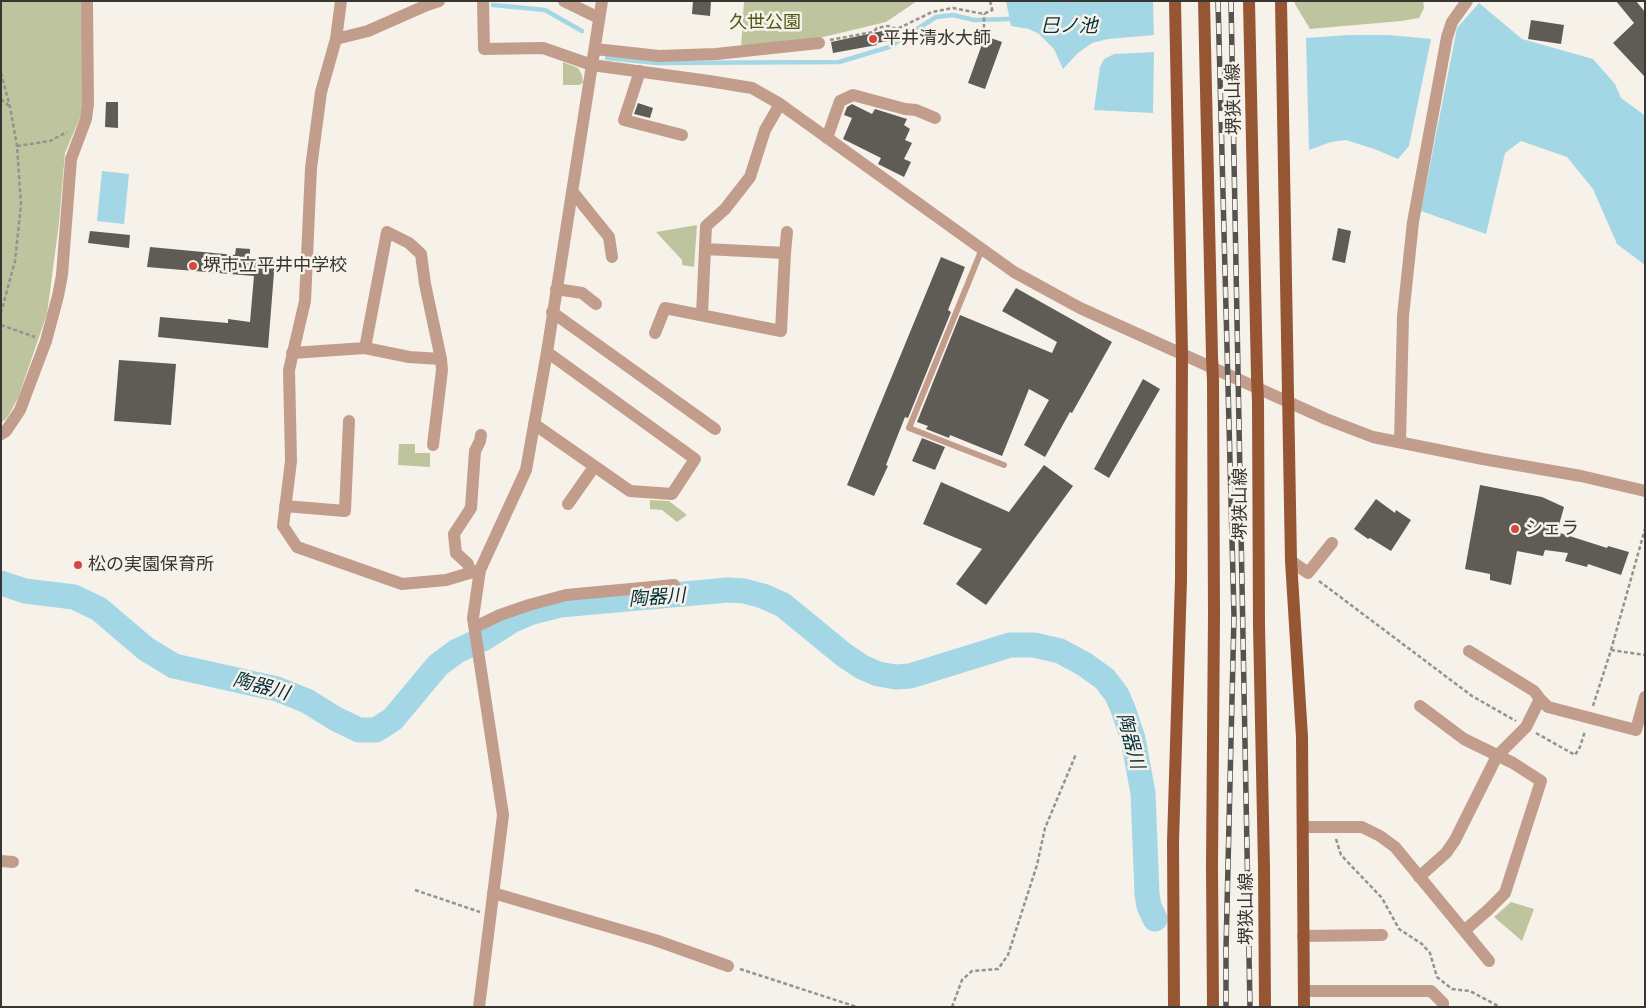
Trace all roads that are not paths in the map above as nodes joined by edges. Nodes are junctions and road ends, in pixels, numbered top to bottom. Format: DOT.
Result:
graph roads {
  1 [pos="86,1"];
  2 [pos="341,1"];
  3 [pos="439,1"];
  4 [pos="483,1"];
  5 [pos="564,1"];
  6 [pos="602,1"];
  7 [pos="1175,1"];
  8 [pos="1204,1"];
  9 [pos="1249,1"];
  10 [pos="1281,1"];
  11 [pos="1467,1"];
  12 [pos="1458,7"];
  13 [pos="599,18"];
  14 [pos="336,39"];
  15 [pos="819,42"];
  16 [pos="595,49"];
  17 [pos="592,65"];
  18 [pos="640,71"];
  19 [pos="780,104"];
  20 [pos="935,118"];
  21 [pos="682,136"];
  22 [pos="827,138"];
  23 [pos="572,191"];
  24 [pos="787,232"];
  25 [pos="704,249"];
  26 [pos="982,249"];
  27 [pos="785,253"];
  28 [pos="612,257"];
  29 [pos="556,289"];
  30 [pos="596,304"];
  31 [pos="552,312"];
  32 [pos="702,315"];
  33 [pos="655,333"];
  34 [pos="366,348"];
  35 [pos="547,352"];
  36 [pos="292,353"];
  37 [pos="1182,354"];
  38 [pos="441,360"];
  39 [pos="1287,400"];
  40 [pos="349,421"];
  41 [pos="534,424"];
  42 [pos="715,429"];
  43 [pos="1,434"];
  44 [pos="481,435"];
  45 [pos="1400,442"];
  46 [pos="433,445"];
  47 [pos="1004,465"];
  48 [pos="594,467"];
  49 [pos="1645,491"];
  50 [pos="568,504"];
  51 [pos="285,506"];
  52 [pos="1332,543"];
  53 [pos="1291,561"];
  54 [pos="475,572"];
  55 [pos="674,585"];
  56 [pos="475,629"];
  57 [pos="1468,650"];
  58 [pos="1645,697"];
  59 [pos="1540,699"];
  60 [pos="1420,706"];
  61 [pos="1497,756"];
  62 [pos="1303,827"];
  63 [pos="1419,876"];
  64 [pos="493,894"];
  65 [pos="1465,930"];
  66 [pos="1382,935"];
  67 [pos="1303,936"];
  68 [pos="1489,961"];
  69 [pos="728,966"];
  70 [pos="1304,991"];
  71 [pos="479,1007"];
  72 [pos="1174,1007"];
  73 [pos="1213,1007"];
  74 [pos="1265,1007"];
  75 [pos="1304,1007"];
  76 [pos="1443,1007"];
  1 -- 43 [label="street"];
  2 -- 14 [label="street"];
  3 -- 14 [label="street"];
  4 -- 17 [label="street"];
  5 -- 13 [label="street"];
  6 -- 13 [label="street"];
  7 -- 37 [label="main road"];
  8 -- 73 [label="main road, 堺狭山線, bridge"];
  9 -- 74 [label="main road, 堺狭山線, bridge"];
  10 -- 39 [label="main road"];
  11 -- 12 [label="street"];
  12 -- 45 [label="street"];
  13 -- 16 [label="street"];
  14 -- 36 [label="street"];
  15 -- 16 [label="street"];
  16 -- 17 [label="street"];
  17 -- 18 [label="street"];
  17 -- 23 [label="street"];
  18 -- 19 [label="street"];
  18 -- 21 [label="street"];
  19 -- 22 [label="street"];
  19 -- 25 [label="street"];
  20 -- 22 [label="street"];
  22 -- 26 [label="street"];
  23 -- 28 [label="street"];
  23 -- 29 [label="street"];
  24 -- 27 [label="street"];
  25 -- 27 [label="street"];
  25 -- 32 [label="street"];
  26 -- 37 [label="street"];
  26 -- 47 [label="lane"];
  27 -- 32 [label="street"];
  29 -- 30 [label="street"];
  29 -- 31 [label="street"];
  31 -- 35 [label="street"];
  31 -- 42 [label="street"];
  32 -- 33 [label="street"];
  34 -- 36 [label="street"];
  34 -- 38 [label="street"];
  34 -- 38 [label="street"];
  35 -- 41 [label="street"];
  35 -- 48 [label="street"];
  36 -- 51 [label="street"];
  37 -- 39 [label="street"];
  37 -- 72 [label="main road"];
  38 -- 46 [label="street"];
  39 -- 45 [label="street"];
  39 -- 53 [label="main road"];
  40 -- 51 [label="street"];
  41 -- 48 [label="street"];
  41 -- 54 [label="street"];
  44 -- 54 [label="street"];
  45 -- 49 [label="street"];
  48 -- 50 [label="street"];
  51 -- 54 [label="street"];
  52 -- 53 [label="street"];
  53 -- 62 [label="main road"];
  54 -- 56 [label="street"];
  55 -- 56 [label="street"];
  56 -- 64 [label="street"];
  57 -- 59 [label="street"];
  58 -- 59 [label="street"];
  59 -- 61 [label="street"];
  60 -- 61 [label="street"];
  61 -- 63 [label="street"];
  61 -- 65 [label="street"];
  62 -- 63 [label="street"];
  62 -- 67 [label="main road"];
  63 -- 65 [label="street"];
  64 -- 69 [label="street"];
  64 -- 71 [label="street"];
  65 -- 68 [label="street"];
  66 -- 67 [label="street"];
  67 -- 70 [label="main road"];
  70 -- 75 [label="main road"];
  70 -- 76 [label="street"];
}
